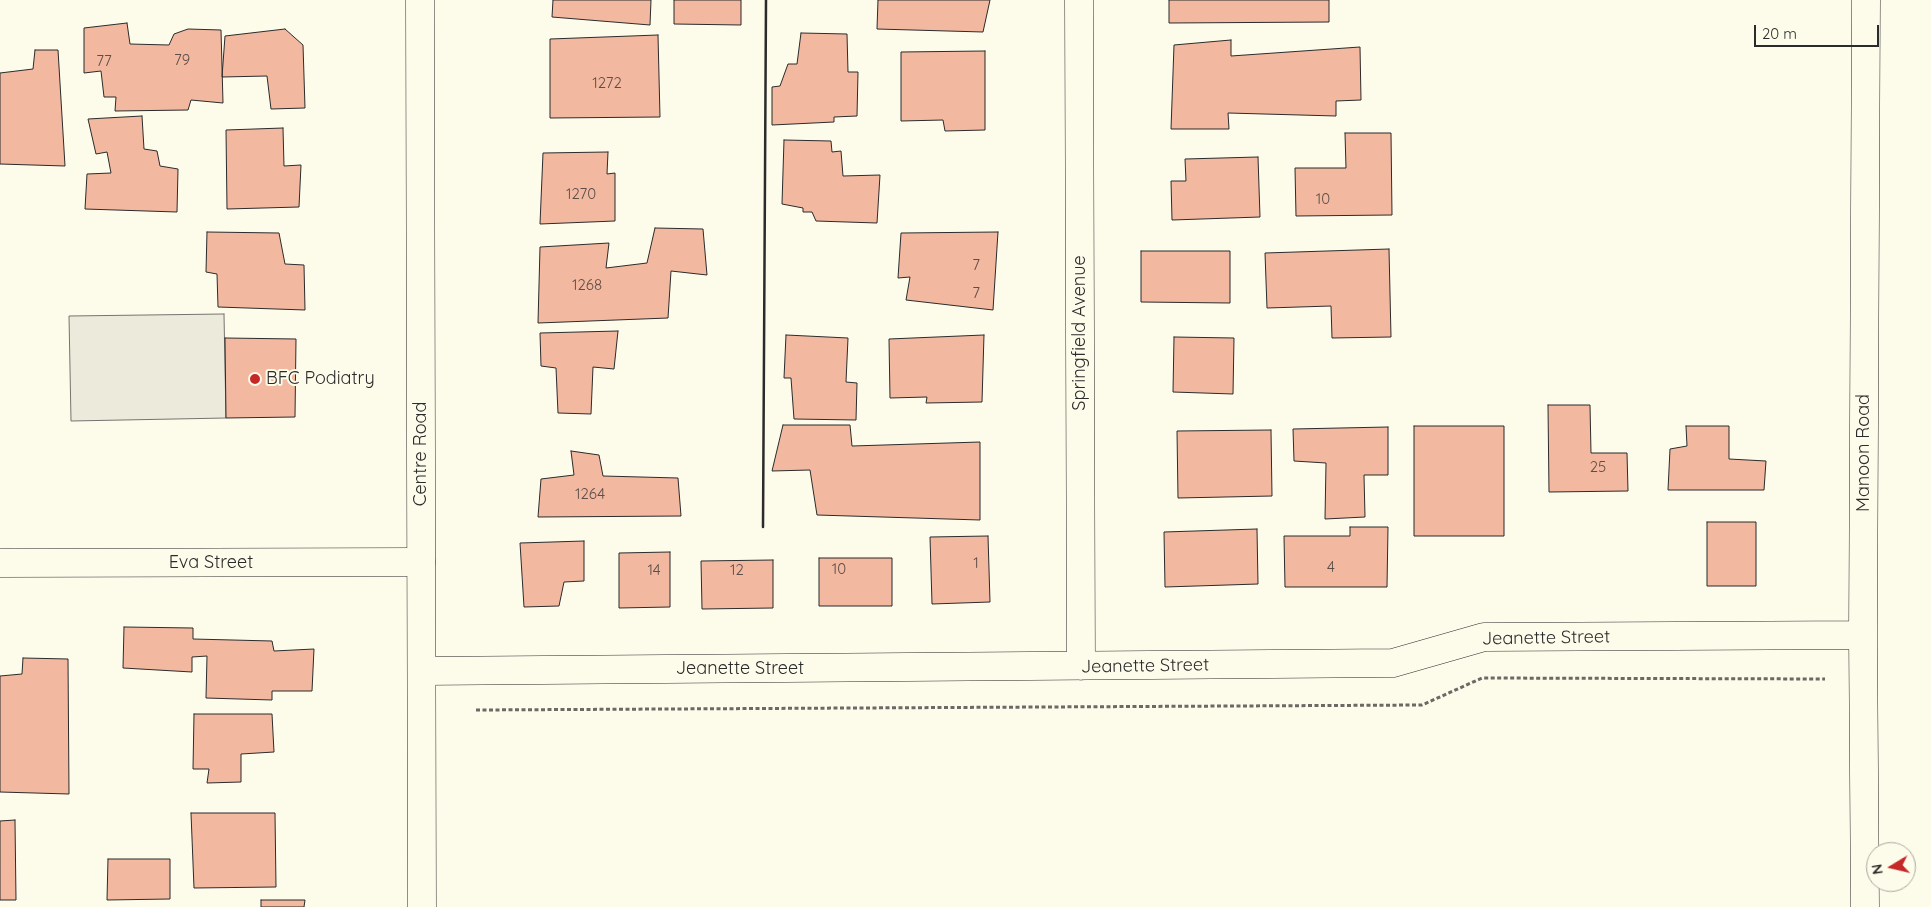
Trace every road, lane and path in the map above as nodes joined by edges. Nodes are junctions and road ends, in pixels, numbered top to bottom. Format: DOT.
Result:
graph roads {
  1 [pos="420,0"];
  2 [pos="1079,0"];
  3 [pos="1866,0"];
  4 [pos="421,562"];
  5 [pos="0,563"];
  6 [pos="1863,635"];
  7 [pos="1081,666"];
  8 [pos="422,671"];
  9 [pos="422,907"];
  10 [pos="1865,907"];
  1 -- 4 [label="street, Centre Road"];
  2 -- 7 [label="street, Springfield Avenue"];
  3 -- 6 [label="street, Manoon Road"];
  4 -- 5 [label="street, Eva Street"];
  4 -- 8 [label="street, Centre Road"];
  6 -- 7 [label="street, Jeanette Street"];
  6 -- 10 [label="street, Manoon Road"];
  7 -- 8 [label="street, Jeanette Street"];
  8 -- 9 [label="street, Centre Road"];
}
